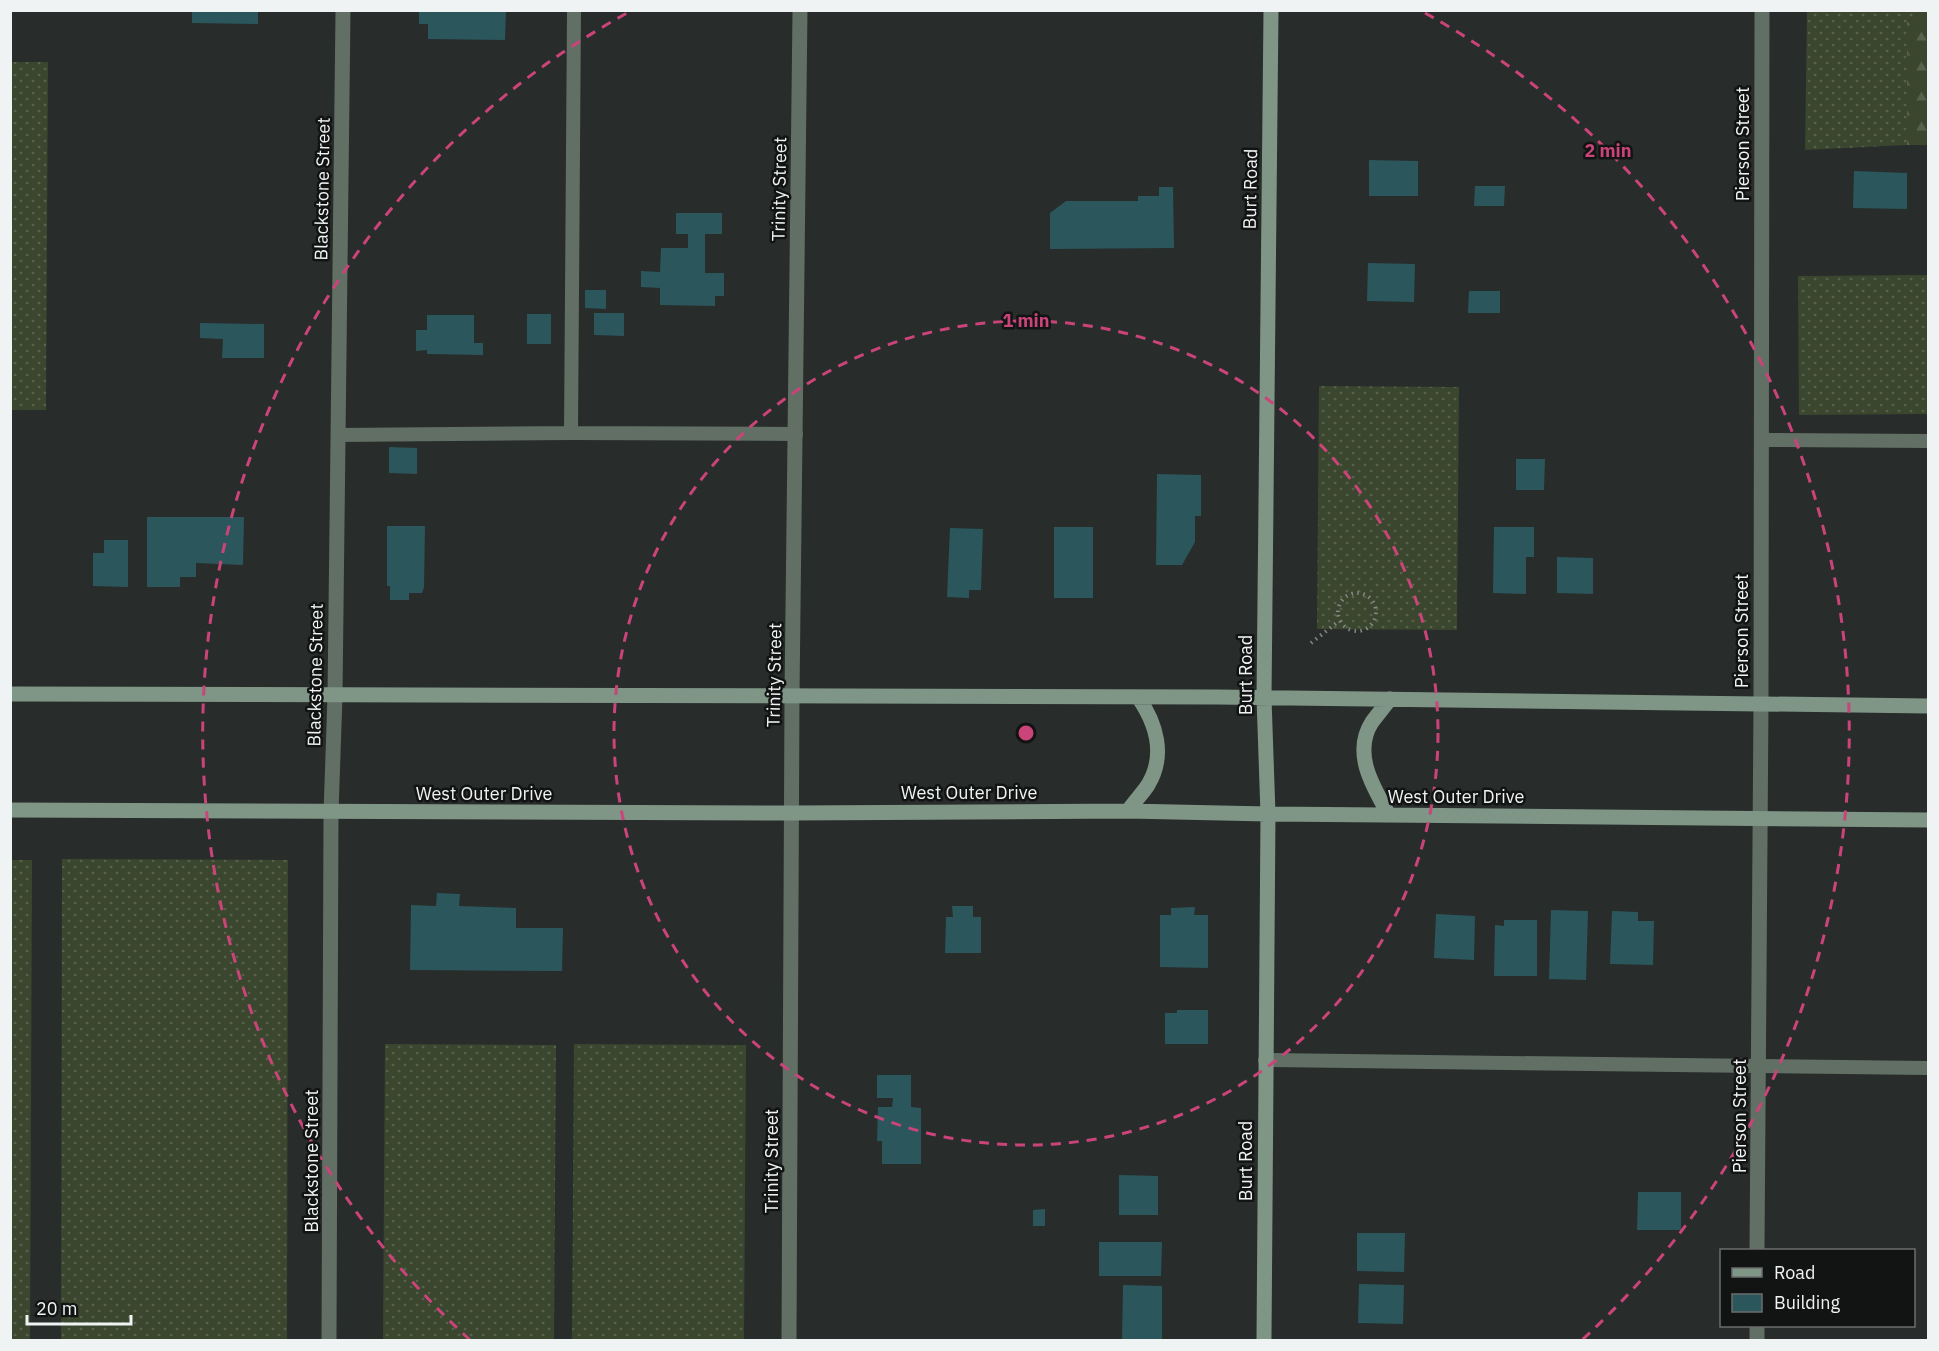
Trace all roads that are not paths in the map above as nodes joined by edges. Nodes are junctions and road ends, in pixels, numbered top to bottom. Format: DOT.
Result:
graph roads {
  1 [pos="343,10"];
  2 [pos="574,10"];
  3 [pos="800,10"];
  4 [pos="1271,10"];
  5 [pos="1762,10"];
  6 [pos="571,433"];
  7 [pos="796,434"];
  8 [pos="338,435"];
  9 [pos="1761,440"];
  10 [pos="1929,441"];
  11 [pos="10,694"];
  12 [pos="335,696"];
  13 [pos="792,696"];
  14 [pos="1138,697"];
  15 [pos="1264,698"];
  16 [pos="1390,699"];
  17 [pos="1761,704"];
  18 [pos="1929,706"];
  19 [pos="10,810"];
  20 [pos="1128,811"];
  21 [pos="331,813"];
  22 [pos="793,813"];
  23 [pos="1268,814"];
  24 [pos="1389,815"];
  25 [pos="1760,817"];
  26 [pos="1929,820"];
  27 [pos="1265,1060"];
  28 [pos="1758,1066"];
  29 [pos="1929,1068"];
  30 [pos="1757,1249"];
  31 [pos="329,1341"];
  32 [pos="789,1341"];
  33 [pos="1264,1341"];
  1 -- 8 [label="street, Blackstone Street"];
  2 -- 6 [label="lane"];
  3 -- 7 [label="street, Trinity Street"];
  4 -- 15 [label="main road, Burt Road"];
  5 -- 9 [label="street, Pierson Street"];
  6 -- 7 [label="lane"];
  6 -- 8 [label="lane"];
  7 -- 13 [label="street, Trinity Street"];
  8 -- 12 [label="street, Blackstone Street"];
  9 -- 10 [label="lane"];
  9 -- 17 [label="street, Pierson Street"];
  11 -- 12 [label="main road"];
  12 -- 13 [label="main road"];
  12 -- 21 [label="street, Blackstone Street"];
  13 -- 14 [label="main road"];
  13 -- 22 [label="street, Trinity Street"];
  14 -- 15 [label="main road"];
  14 -- 20 [label="main road"];
  15 -- 16 [label="main road"];
  15 -- 23 [label="main road, Burt Road"];
  16 -- 17 [label="main road"];
  16 -- 24 [label="main road"];
  17 -- 18 [label="main road"];
  17 -- 25 [label="street, Pierson Street"];
  19 -- 21 [label="main road, West Outer Drive"];
  20 -- 22 [label="main road, West Outer Drive"];
  20 -- 23 [label="main road, West Outer Drive"];
  21 -- 22 [label="main road, West Outer Drive"];
  21 -- 31 [label="street, Blackstone Street"];
  22 -- 32 [label="street, Trinity Street"];
  23 -- 24 [label="main road, West Outer Drive"];
  23 -- 27 [label="main road, Burt Road"];
  24 -- 25 [label="main road, West Outer Drive"];
  25 -- 26 [label="main road, West Outer Drive"];
  25 -- 28 [label="street, Pierson Street"];
  27 -- 28 [label="lane"];
  27 -- 33 [label="main road, Burt Road"];
  28 -- 29 [label="lane"];
  28 -- 30 [label="street, Pierson Street"];
}
